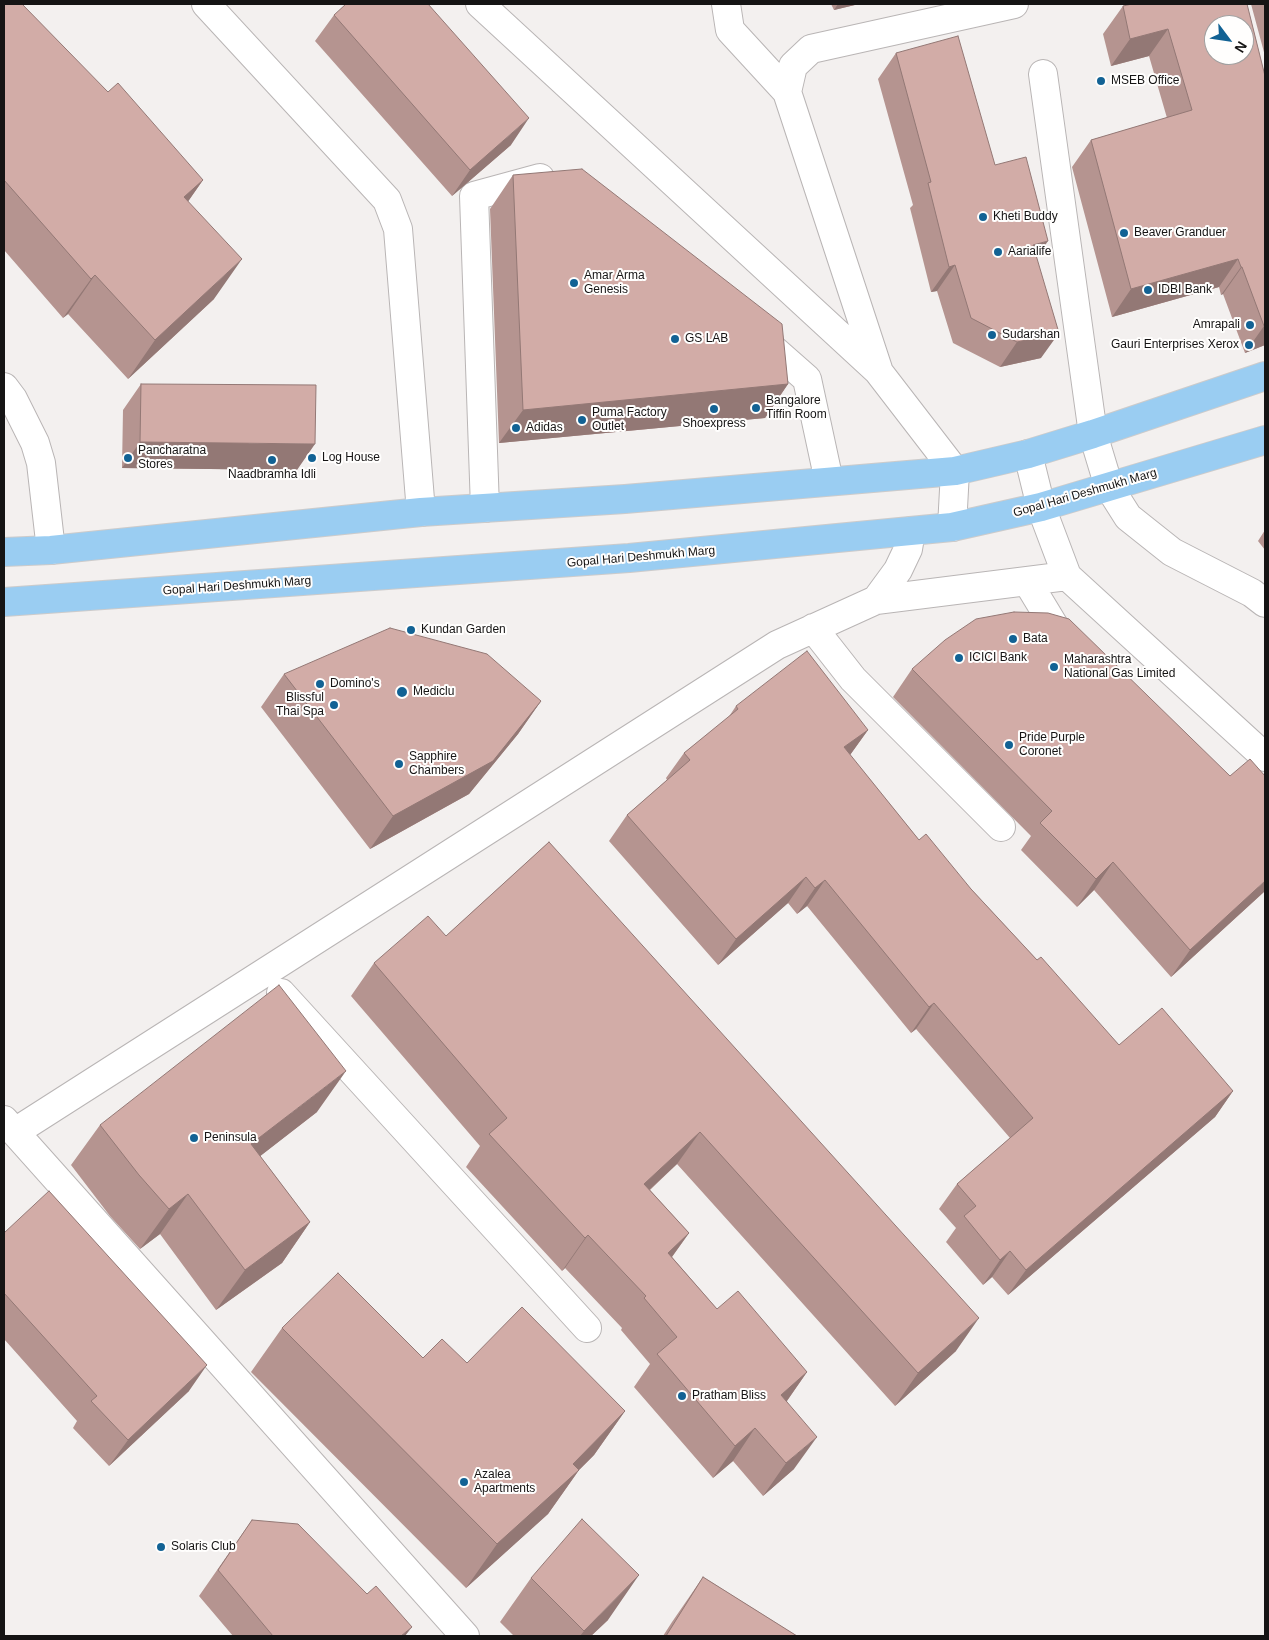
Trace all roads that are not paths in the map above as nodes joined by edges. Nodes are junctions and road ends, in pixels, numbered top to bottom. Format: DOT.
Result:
graph roads {
  1 [pos="206,4"];
  2 [pos="480,4"];
  3 [pos="726,4"];
  4 [pos="1014,4"];
  5 [pos="1043,74"];
  6 [pos="787,92"];
  7 [pos="566,174"];
  8 [pos="742,321"];
  9 [pos="878,371"];
  10 [pos="1265,376"];
  11 [pos="4,387"];
  12 [pos="1093,434"];
  13 [pos="1265,440"];
  14 [pos="1028,454"];
  15 [pos="955,471"];
  16 [pos="829,481"];
  17 [pos="1109,487"];
  18 [pos="1041,507"];
  19 [pos="485,508"];
  20 [pos="421,512"];
  21 [pos="952,527"];
  22 [pos="911,531"];
  23 [pos="51,550"];
  24 [pos="4,552"];
  25 [pos="1067,576"];
  26 [pos="1027,581"];
  27 [pos="876,600"];
  28 [pos="4,602"];
  29 [pos="1265,603"];
  30 [pos="813,628"];
  31 [pos="1082,657"];
  32 [pos="1265,757"];
  33 [pos="1001,827"];
  34 [pos="263,973"];
  35 [pos="9,1126"];
  36 [pos="587,1328"];
  37 [pos="465,1636"];
  1 -- 20 [label="street"];
  2 -- 9 [label="street"];
  3 -- 6 [label="street"];
  4 -- 6 [label="street"];
  5 -- 12 [label="street"];
  6 -- 9 [label="street"];
  7 -- 19 [label="street"];
  8 -- 16 [label="street"];
  9 -- 15 [label="street"];
  10 -- 12 [label="main road"];
  11 -- 23 [label="street"];
  12 -- 14 [label="main road"];
  12 -- 17 [label="street"];
  13 -- 17 [label="main road, Gopal Hari Deshmukh Marg"];
  14 -- 15 [label="main road"];
  14 -- 18 [label="street"];
  15 -- 16 [label="main road"];
  15 -- 21 [label="street"];
  16 -- 19 [label="main road"];
  17 -- 18 [label="main road, Gopal Hari Deshmukh Marg"];
  17 -- 29 [label="street"];
  18 -- 21 [label="main road, Gopal Hari Deshmukh Marg"];
  18 -- 25 [label="street"];
  19 -- 20 [label="main road"];
  20 -- 23 [label="main road"];
  21 -- 22 [label="main road, Gopal Hari Deshmukh Marg"];
  22 -- 27 [label="street"];
  22 -- 28 [label="main road, Gopal Hari Deshmukh Marg"];
  23 -- 24 [label="main road"];
  25 -- 26 [label="street"];
  25 -- 32 [label="street"];
  26 -- 27 [label="street"];
  26 -- 31 [label="street"];
  27 -- 30 [label="street"];
  30 -- 33 [label="street"];
  30 -- 34 [label="street"];
  34 -- 35 [label="street"];
  34 -- 36 [label="street"];
  35 -- 37 [label="street"];
}
